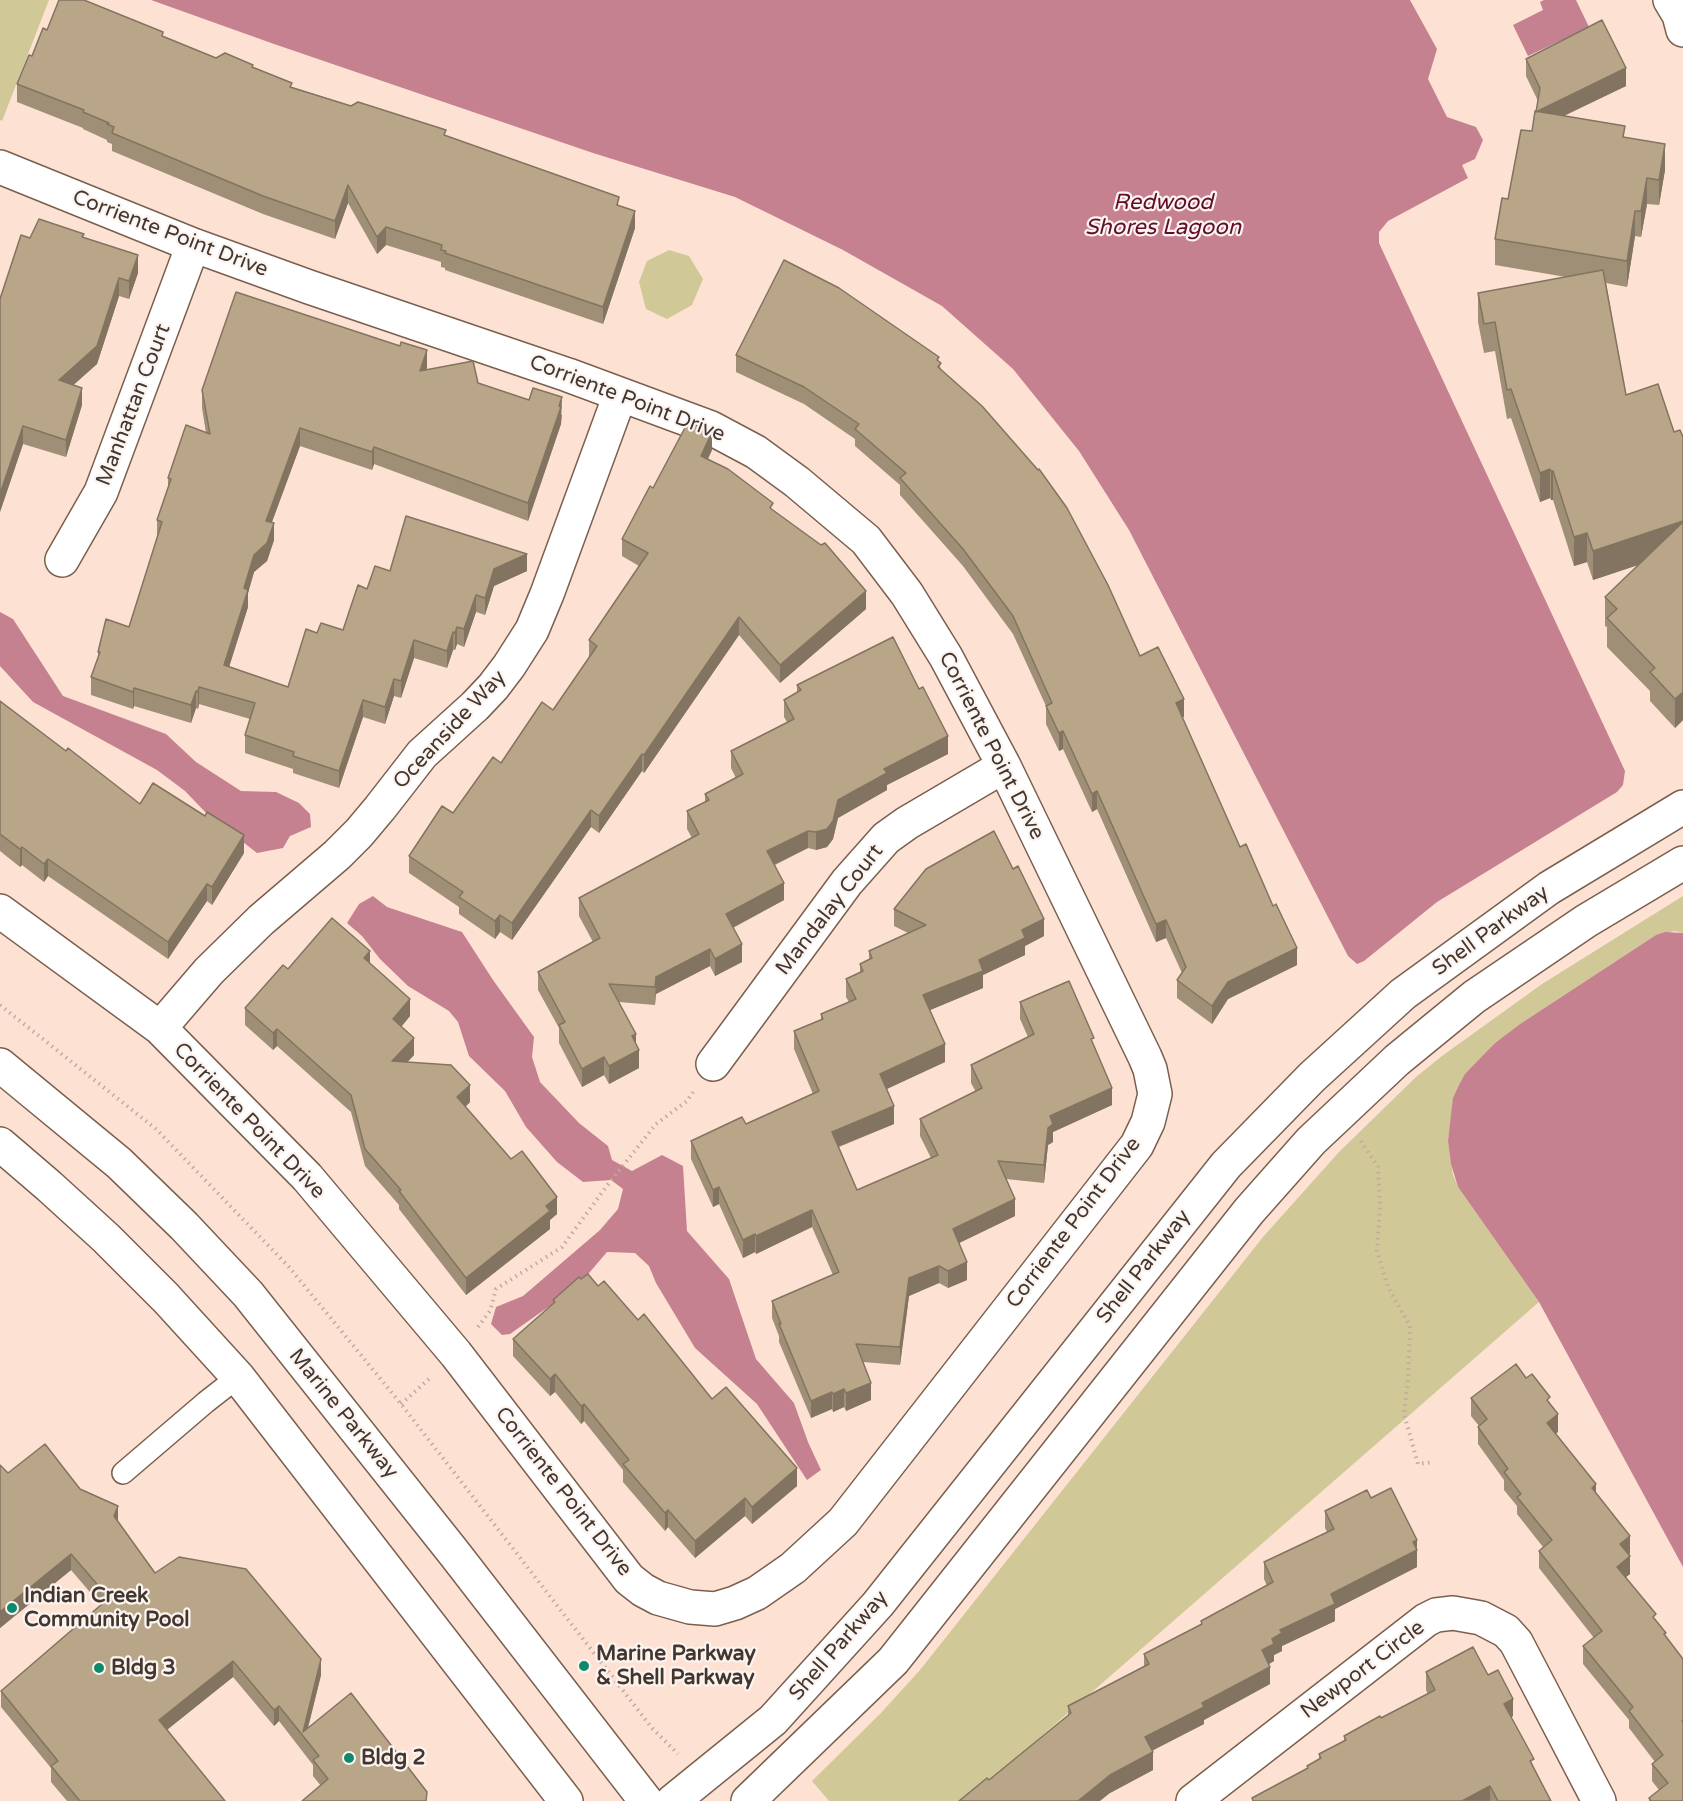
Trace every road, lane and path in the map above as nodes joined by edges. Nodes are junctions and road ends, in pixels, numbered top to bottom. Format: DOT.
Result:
graph roads {
  1 [pos="0,167"];
  2 [pos="193,245"];
  3 [pos="620,395"];
  4 [pos="62,560"];
  5 [pos="1004,766"];
  6 [pos="1683,807"];
  7 [pos="1683,863"];
  8 [pos="0,911"];
  9 [pos="0,1005"];
  10 [pos="160,1028"];
  11 [pos="713,1064"];
  12 [pos="0,1065"];
  13 [pos="1339,1115"];
  14 [pos="0,1144"];
  15 [pos="456,1354"];
  16 [pos="238,1377"];
  17 [pos="401,1404"];
  18 [pos="1434,1462"];
  19 [pos="123,1473"];
  20 [pos="678,1754"];
  21 [pos="566,1801"];
  22 [pos="646,1801"];
  23 [pos="673,1801"];
  24 [pos="748,1801"];
  25 [pos="1193,1801"];
  26 [pos="1599,1801"];
  1 -- 2 [label="street, Corriente Point Drive"];
  2 -- 3 [label="street, Corriente Point Drive"];
  2 -- 4 [label="street, Manhattan Court"];
  3 -- 5 [label="street, Corriente Point Drive"];
  3 -- 10 [label="street, Oceanside Way"];
  5 -- 11 [label="street, Mandalay Court"];
  5 -- 15 [label="street, Corriente Point Drive"];
  6 -- 23 [label="street, Shell Parkway"];
  7 -- 13 [label="street, Shell Parkway"];
  8 -- 10 [label="street, Corriente Point Drive"];
  9 -- 17 [label="path"];
  10 -- 15 [label="street, Corriente Point Drive"];
  11 -- 15 [label="path"];
  12 -- 22 [label="street, Marine Parkway"];
  13 -- 18 [label="path"];
  13 -- 24 [label="street, Shell Parkway"];
  14 -- 16 [label="street"];
  15 -- 17 [label="path"];
  16 -- 19 [label="lane"];
  16 -- 21 [label="street"];
  17 -- 20 [label="path"];
  25 -- 26 [label="street, Newport Circle"];
}
